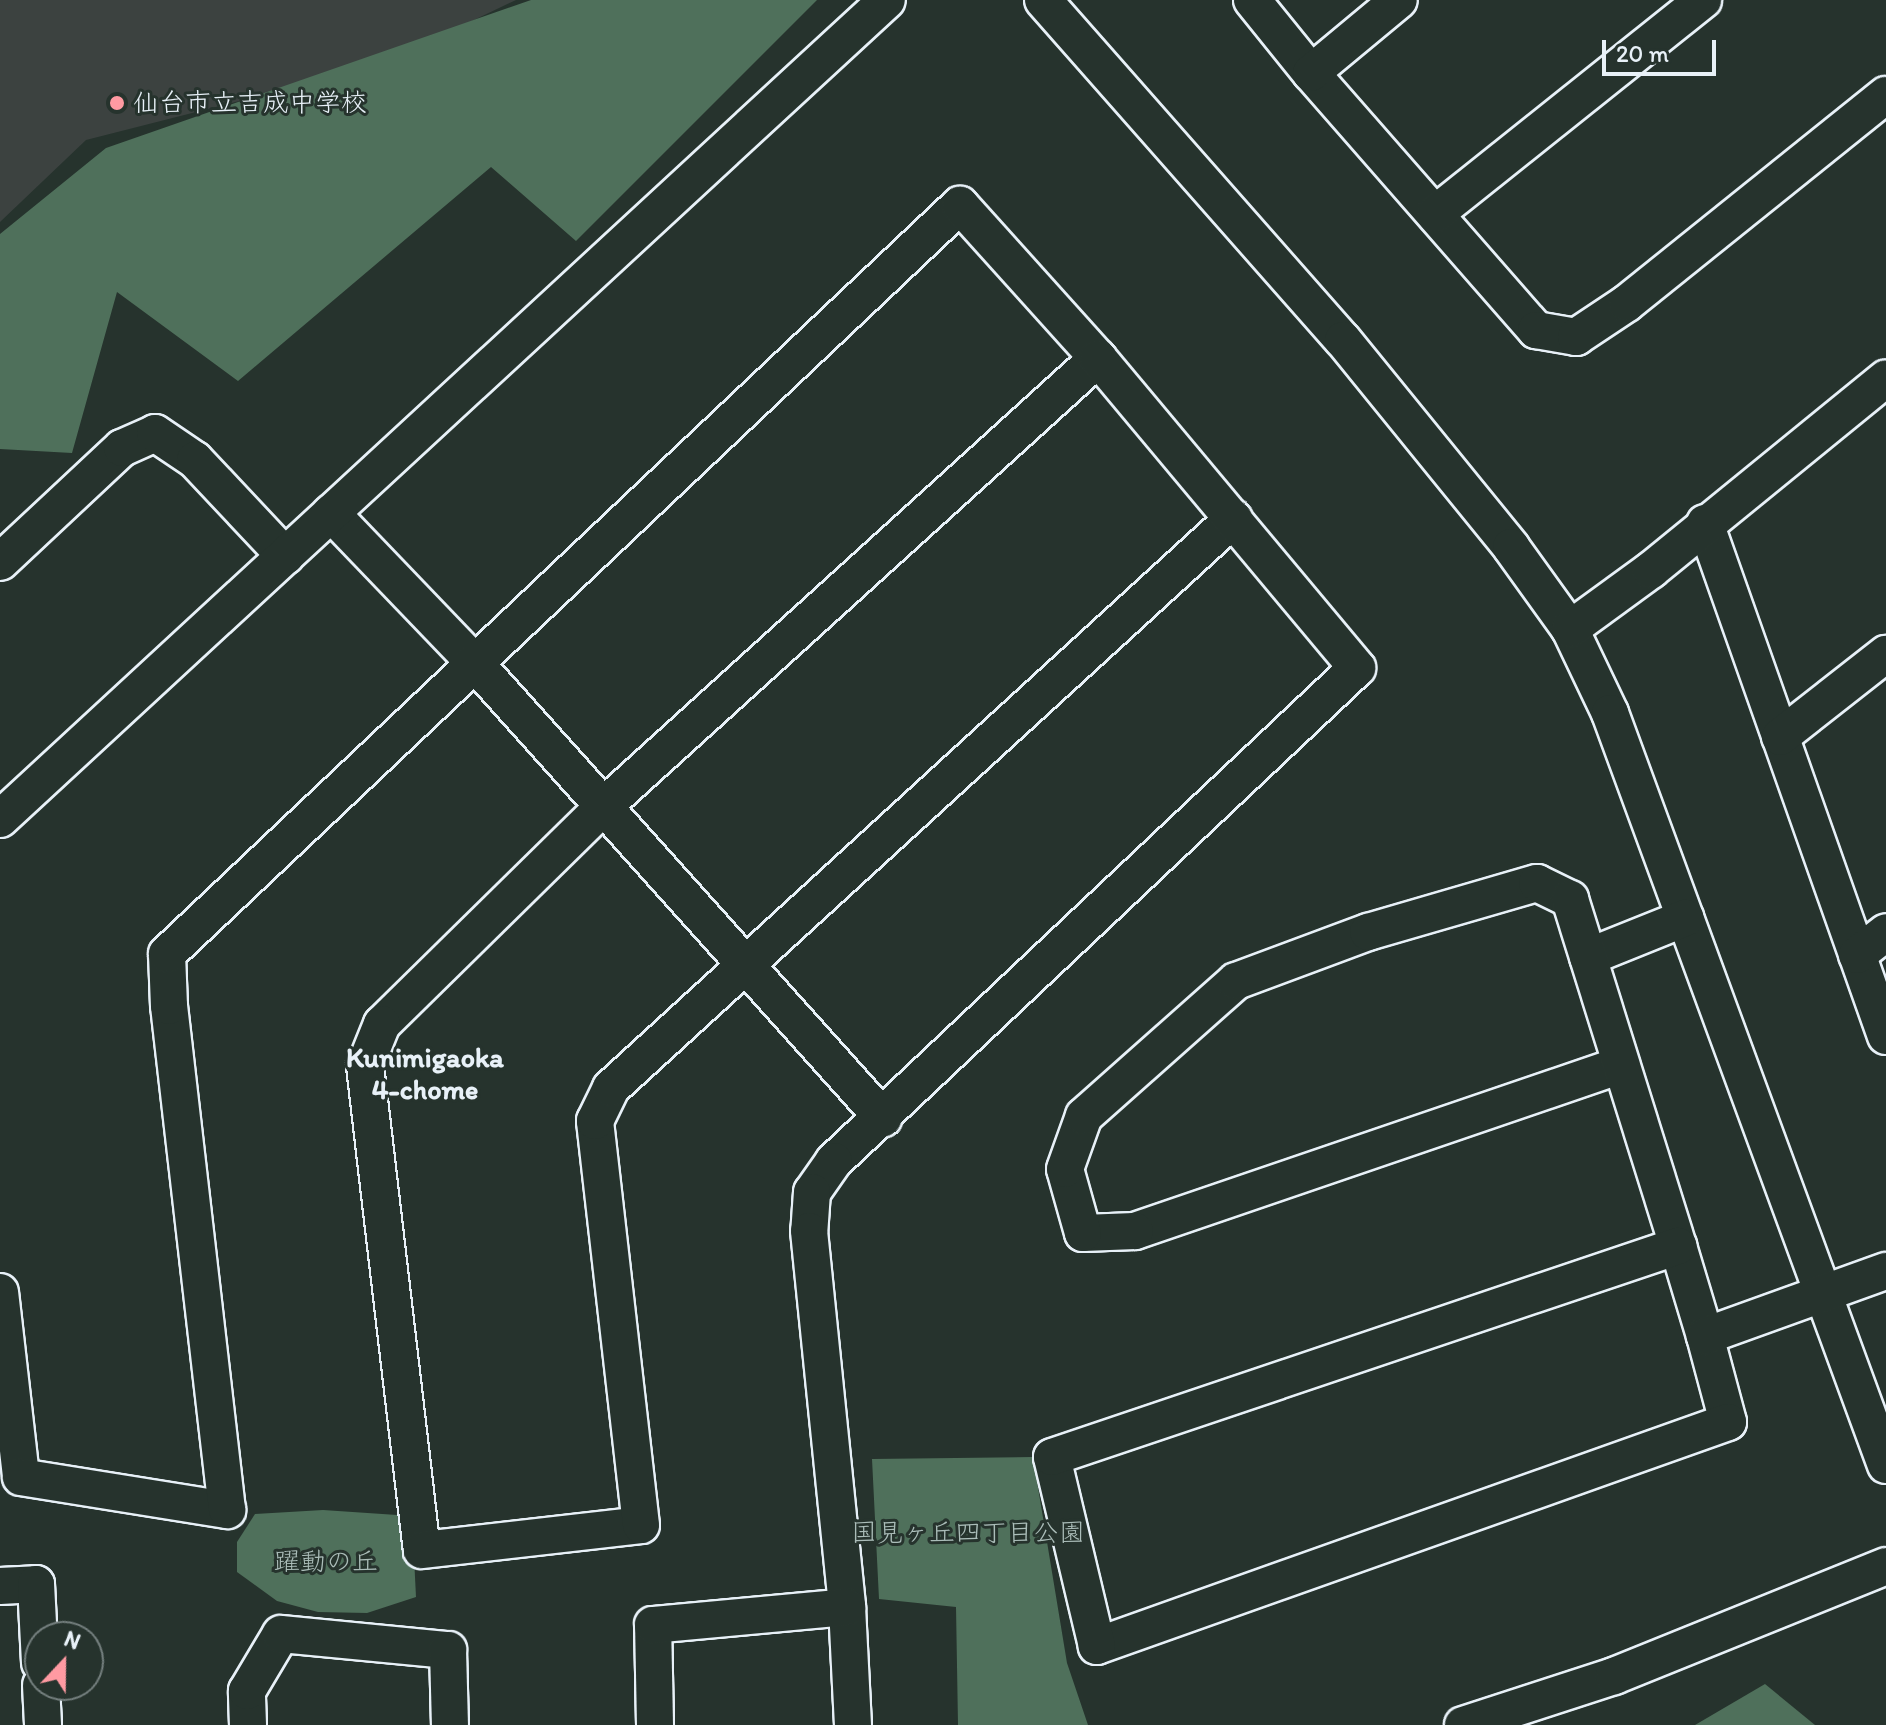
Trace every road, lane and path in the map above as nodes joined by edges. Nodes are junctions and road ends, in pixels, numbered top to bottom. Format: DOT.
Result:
graph roads {
  1 [pos="887,0"];
  2 [pos="1043,0"];
  3 [pos="1252,0"];
  4 [pos="1399,0"];
  5 [pos="1703,0"];
  6 [pos="1311,73"];
  7 [pos="1886,95"];
  8 [pos="1435,214"];
  9 [pos="1098,358"];
  10 [pos="1886,378"];
  11 [pos="331,513"];
  12 [pos="1234,518"];
  13 [pos="1705,523"];
  14 [pos="285,556"];
  15 [pos="0,562"];
  16 [pos="1570,629"];
  17 [pos="1886,654"];
  18 [pos="474,662"];
  19 [pos="1780,737"];
  20 [pos="603,807"];
  21 [pos="0,819"];
  22 [pos="1685,918"];
  23 [pos="1886,932"];
  24 [pos="1857,955"];
  25 [pos="1588,957"];
  26 [pos="747,967"];
  27 [pos="1886,1036"];
  28 [pos="1621,1065"];
  29 [pos="883,1118"];
  30 [pos="1678,1246"];
  31 [pos="1886,1271"];
  32 [pos="0,1292"];
  33 [pos="1823,1294"];
  34 [pos="1705,1336"];
  35 [pos="1886,1465"];
  36 [pos="1886,1566"];
  37 [pos="0,1586"];
  38 [pos="847,1607"];
  39 [pos="38,1621"];
  40 [pos="42,1701"];
  41 [pos="43,1725"];
  42 [pos="248,1725"];
  43 [pos="450,1725"];
  44 [pos="655,1725"];
  45 [pos="853,1725"];
  46 [pos="1463,1725"];
  1 -- 11 [label="street"];
  2 -- 16 [label="street"];
  3 -- 6 [label="street"];
  4 -- 6 [label="street"];
  5 -- 8 [label="street"];
  6 -- 8 [label="street"];
  7 -- 8 [label="street"];
  9 -- 12 [label="street"];
  9 -- 18 [label="street"];
  9 -- 20 [label="street"];
  10 -- 13 [label="street"];
  11 -- 14 [label="street"];
  11 -- 18 [label="street"];
  12 -- 26 [label="street"];
  12 -- 29 [label="street"];
  13 -- 16 [label="street"];
  13 -- 19 [label="street"];
  14 -- 15 [label="street"];
  14 -- 21 [label="street"];
  16 -- 22 [label="street"];
  17 -- 19 [label="street"];
  18 -- 20 [label="street"];
  18 -- 32 [label="street"];
  19 -- 24 [label="street"];
  20 -- 26 [label="street"];
  20 -- 26 [label="street"];
  22 -- 25 [label="street"];
  22 -- 33 [label="street"];
  23 -- 24 [label="street"];
  24 -- 27 [label="street"];
  25 -- 28 [label="street"];
  25 -- 28 [label="street"];
  26 -- 29 [label="street"];
  28 -- 30 [label="street"];
  29 -- 38 [label="street"];
  30 -- 34 [label="street"];
  30 -- 34 [label="street"];
  31 -- 33 [label="street"];
  33 -- 34 [label="street"];
  33 -- 35 [label="street"];
  36 -- 46 [label="street"];
  37 -- 39 [label="street"];
  38 -- 44 [label="street"];
  38 -- 45 [label="street"];
  40 -- 41 [label="street"];
  42 -- 43 [label="street"];
}
